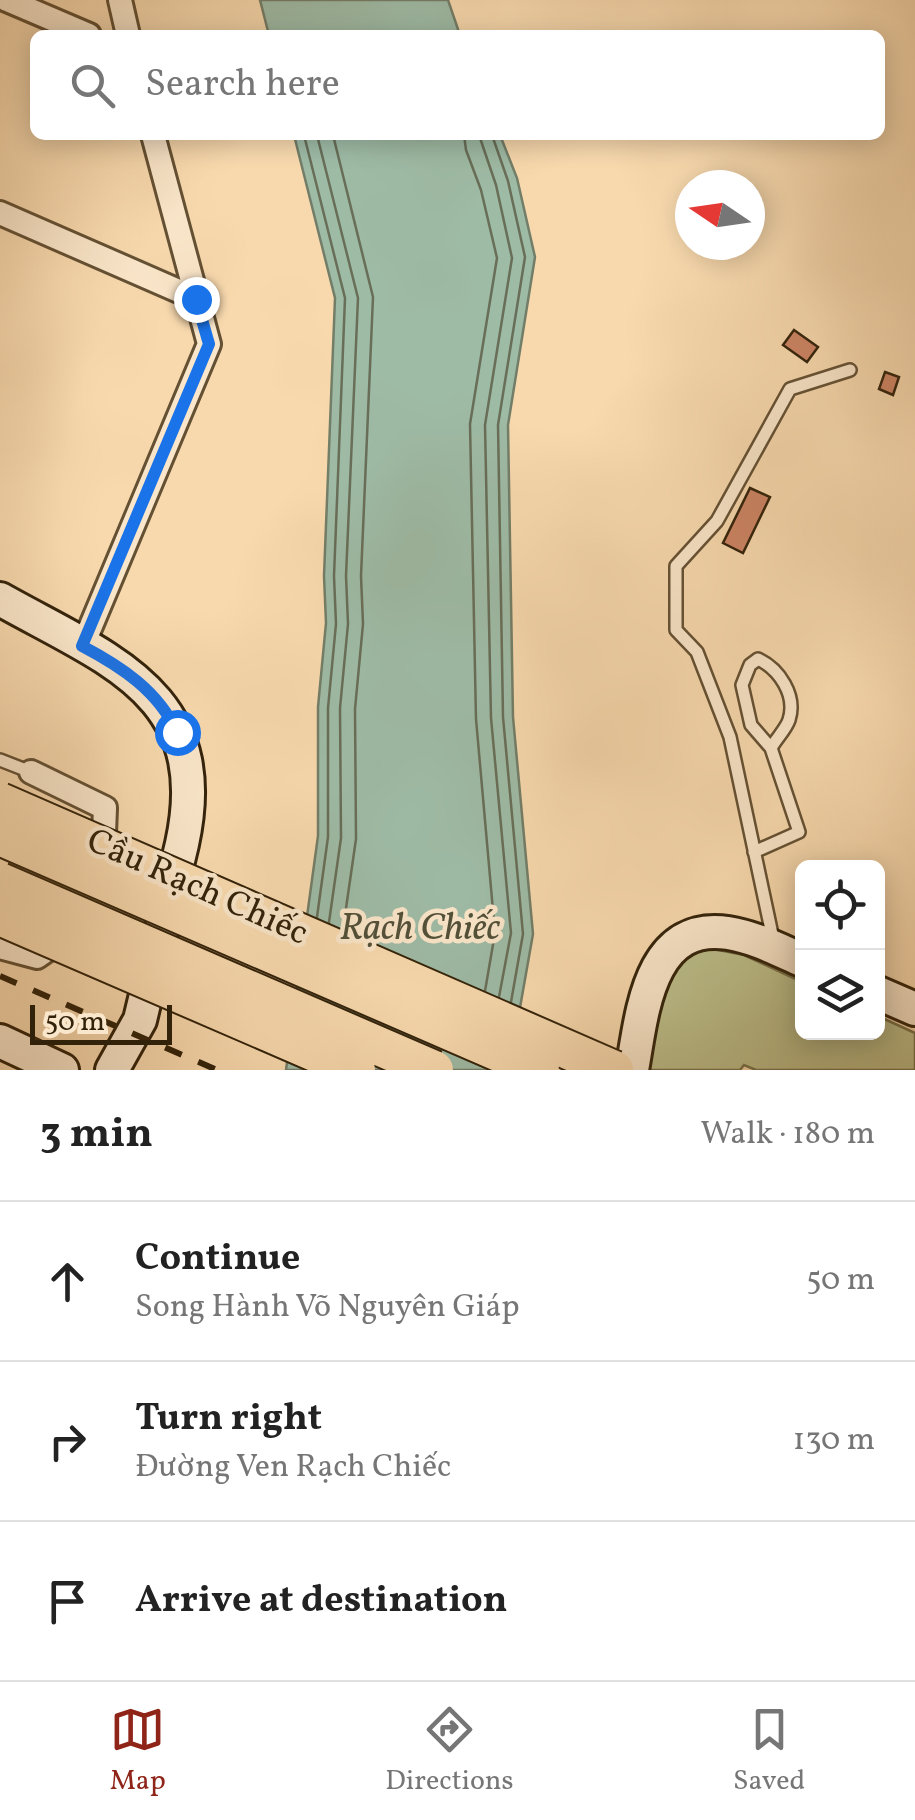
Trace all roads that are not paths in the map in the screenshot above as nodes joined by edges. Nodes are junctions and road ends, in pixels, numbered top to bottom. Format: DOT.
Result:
graph roads {
  1 [pos="7,0"];
  2 [pos="120,0"];
  3 [pos="77,30"];
  4 [pos="127,30"];
  5 [pos="155,140"];
  6 [pos="0,214"];
  7 [pos="196,299"];
  8 [pos="850,370"];
  9 [pos="0,599"];
  10 [pos="82,646"];
  11 [pos="771,748"];
  12 [pos="0,760"];
  13 [pos="30,772"];
  14 [pos="0,802"];
  15 [pos="0,836"];
  16 [pos="754,852"];
  17 [pos="0,882"];
  18 [pos="0,916"];
  19 [pos="0,947"];
  20 [pos="789,954"];
  21 [pos="885,996"];
  22 [pos="915,1009"];
  23 [pos="0,1041"];
  24 [pos="40,1065"];
  25 [pos="112,1070"];
  26 [pos="356,1070"];
  27 [pos="434,1070"];
  28 [pos="540,1070"];
  29 [pos="614,1070"];
  30 [pos="632,1070"];
  1 -- 3 [label="street"];
  2 -- 4 [label="street"];
  5 -- 7 [label="street"];
  6 -- 7 [label="street"];
  7 -- 10 [label="street"];
  8 -- 16 [label="lane"];
  9 -- 10 [label="main road"];
  10 -- 25 [label="main road"];
  11 -- 11 [label="lane"];
  11 -- 16 [label="lane"];
  12 -- 13 [label="lane"];
  13 -- 19 [label="street"];
  14 -- 29 [label="highway, Cầu Rạch Chiếc, bridge"];
  15 -- 28 [label="highway, Cầu Rạch Chiếc, bridge"];
  16 -- 20 [label="lane"];
  17 -- 27 [label="highway, Cầu Rạch Chiếc, bridge"];
  18 -- 26 [label="highway, bridge"];
  20 -- 30 [label="main road"];
  21 -- 22 [label="main road"];
  23 -- 24 [label="main road"];
}
